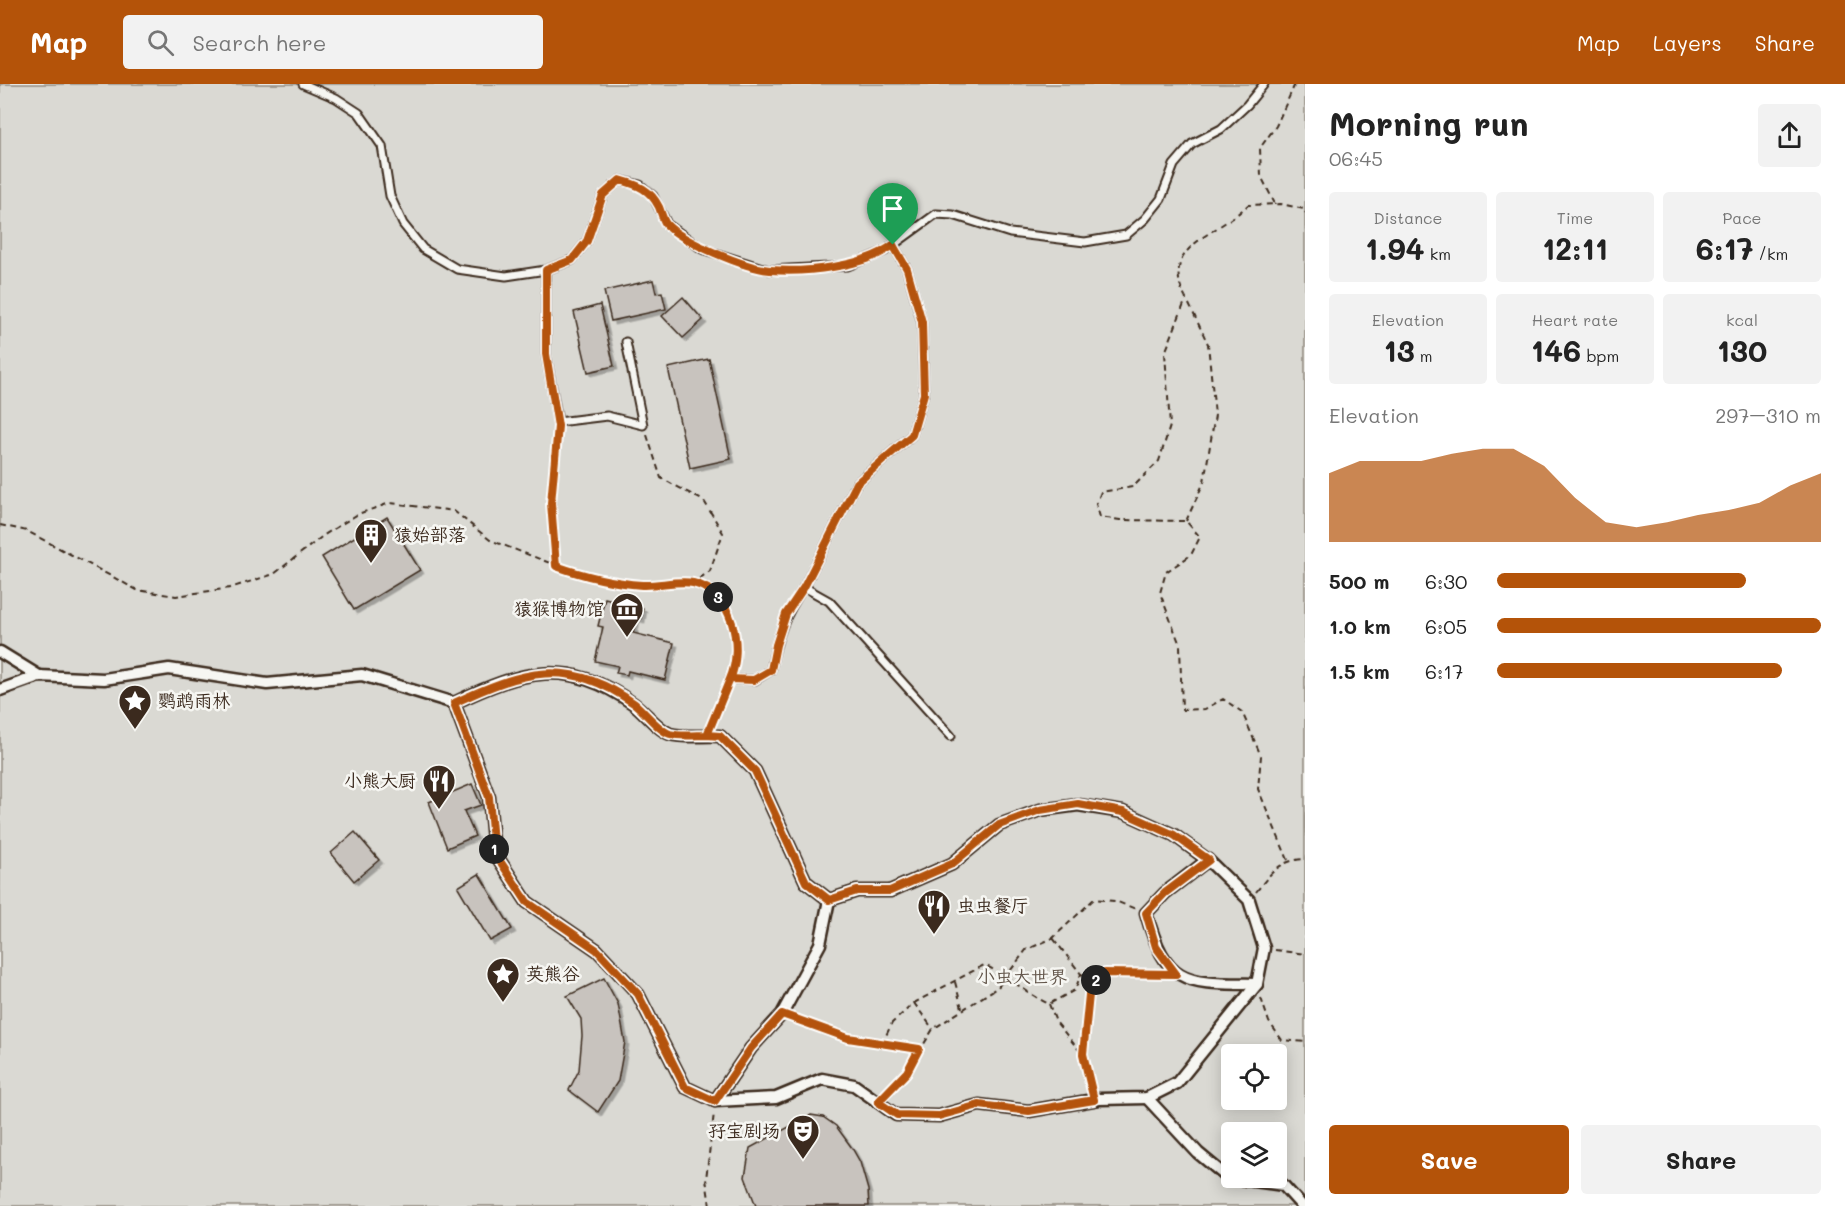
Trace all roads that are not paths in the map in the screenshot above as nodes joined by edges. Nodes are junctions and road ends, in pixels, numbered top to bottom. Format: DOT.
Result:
graph roads {
  1 [pos="303,84"];
  2 [pos="1264,84"];
  3 [pos="893,245"];
  4 [pos="546,270"];
  5 [pos="626,342"];
  6 [pos="804,587"];
  7 [pos="0,652"];
  8 [pos="39,676"];
  9 [pos="730,679"];
  10 [pos="0,690"];
  11 [pos="454,703"];
  12 [pos="951,736"];
  13 [pos="1209,860"];
  14 [pos="829,900"];
  15 [pos="1257,984"];
  16 [pos="1147,1098"];
  17 [pos="715,1101"];
  18 [pos="1221,1172"];
  19 [pos="1286,1188"];
  20 [pos="1302,1206"];
  1 -- 4 [label="lane"];
  2 -- 3 [label="lane"];
  3 -- 4 [label="lane"];
  3 -- 6 [label="lane"];
  4 -- 5 [label="lane"];
  6 -- 9 [label="lane"];
  6 -- 12 [label="lane"];
  7 -- 8 [label="street"];
  8 -- 10 [label="street"];
  8 -- 11 [label="street"];
  11 -- 14 [label="street"];
  11 -- 17 [label="street"];
  13 -- 14 [label="street"];
  13 -- 15 [label="street"];
  13 -- 15 [label="street"];
  14 -- 17 [label="street"];
  15 -- 16 [label="street"];
  16 -- 17 [label="street"];
  16 -- 18 [label="street"];
  19 -- 20 [label="street"];
}
